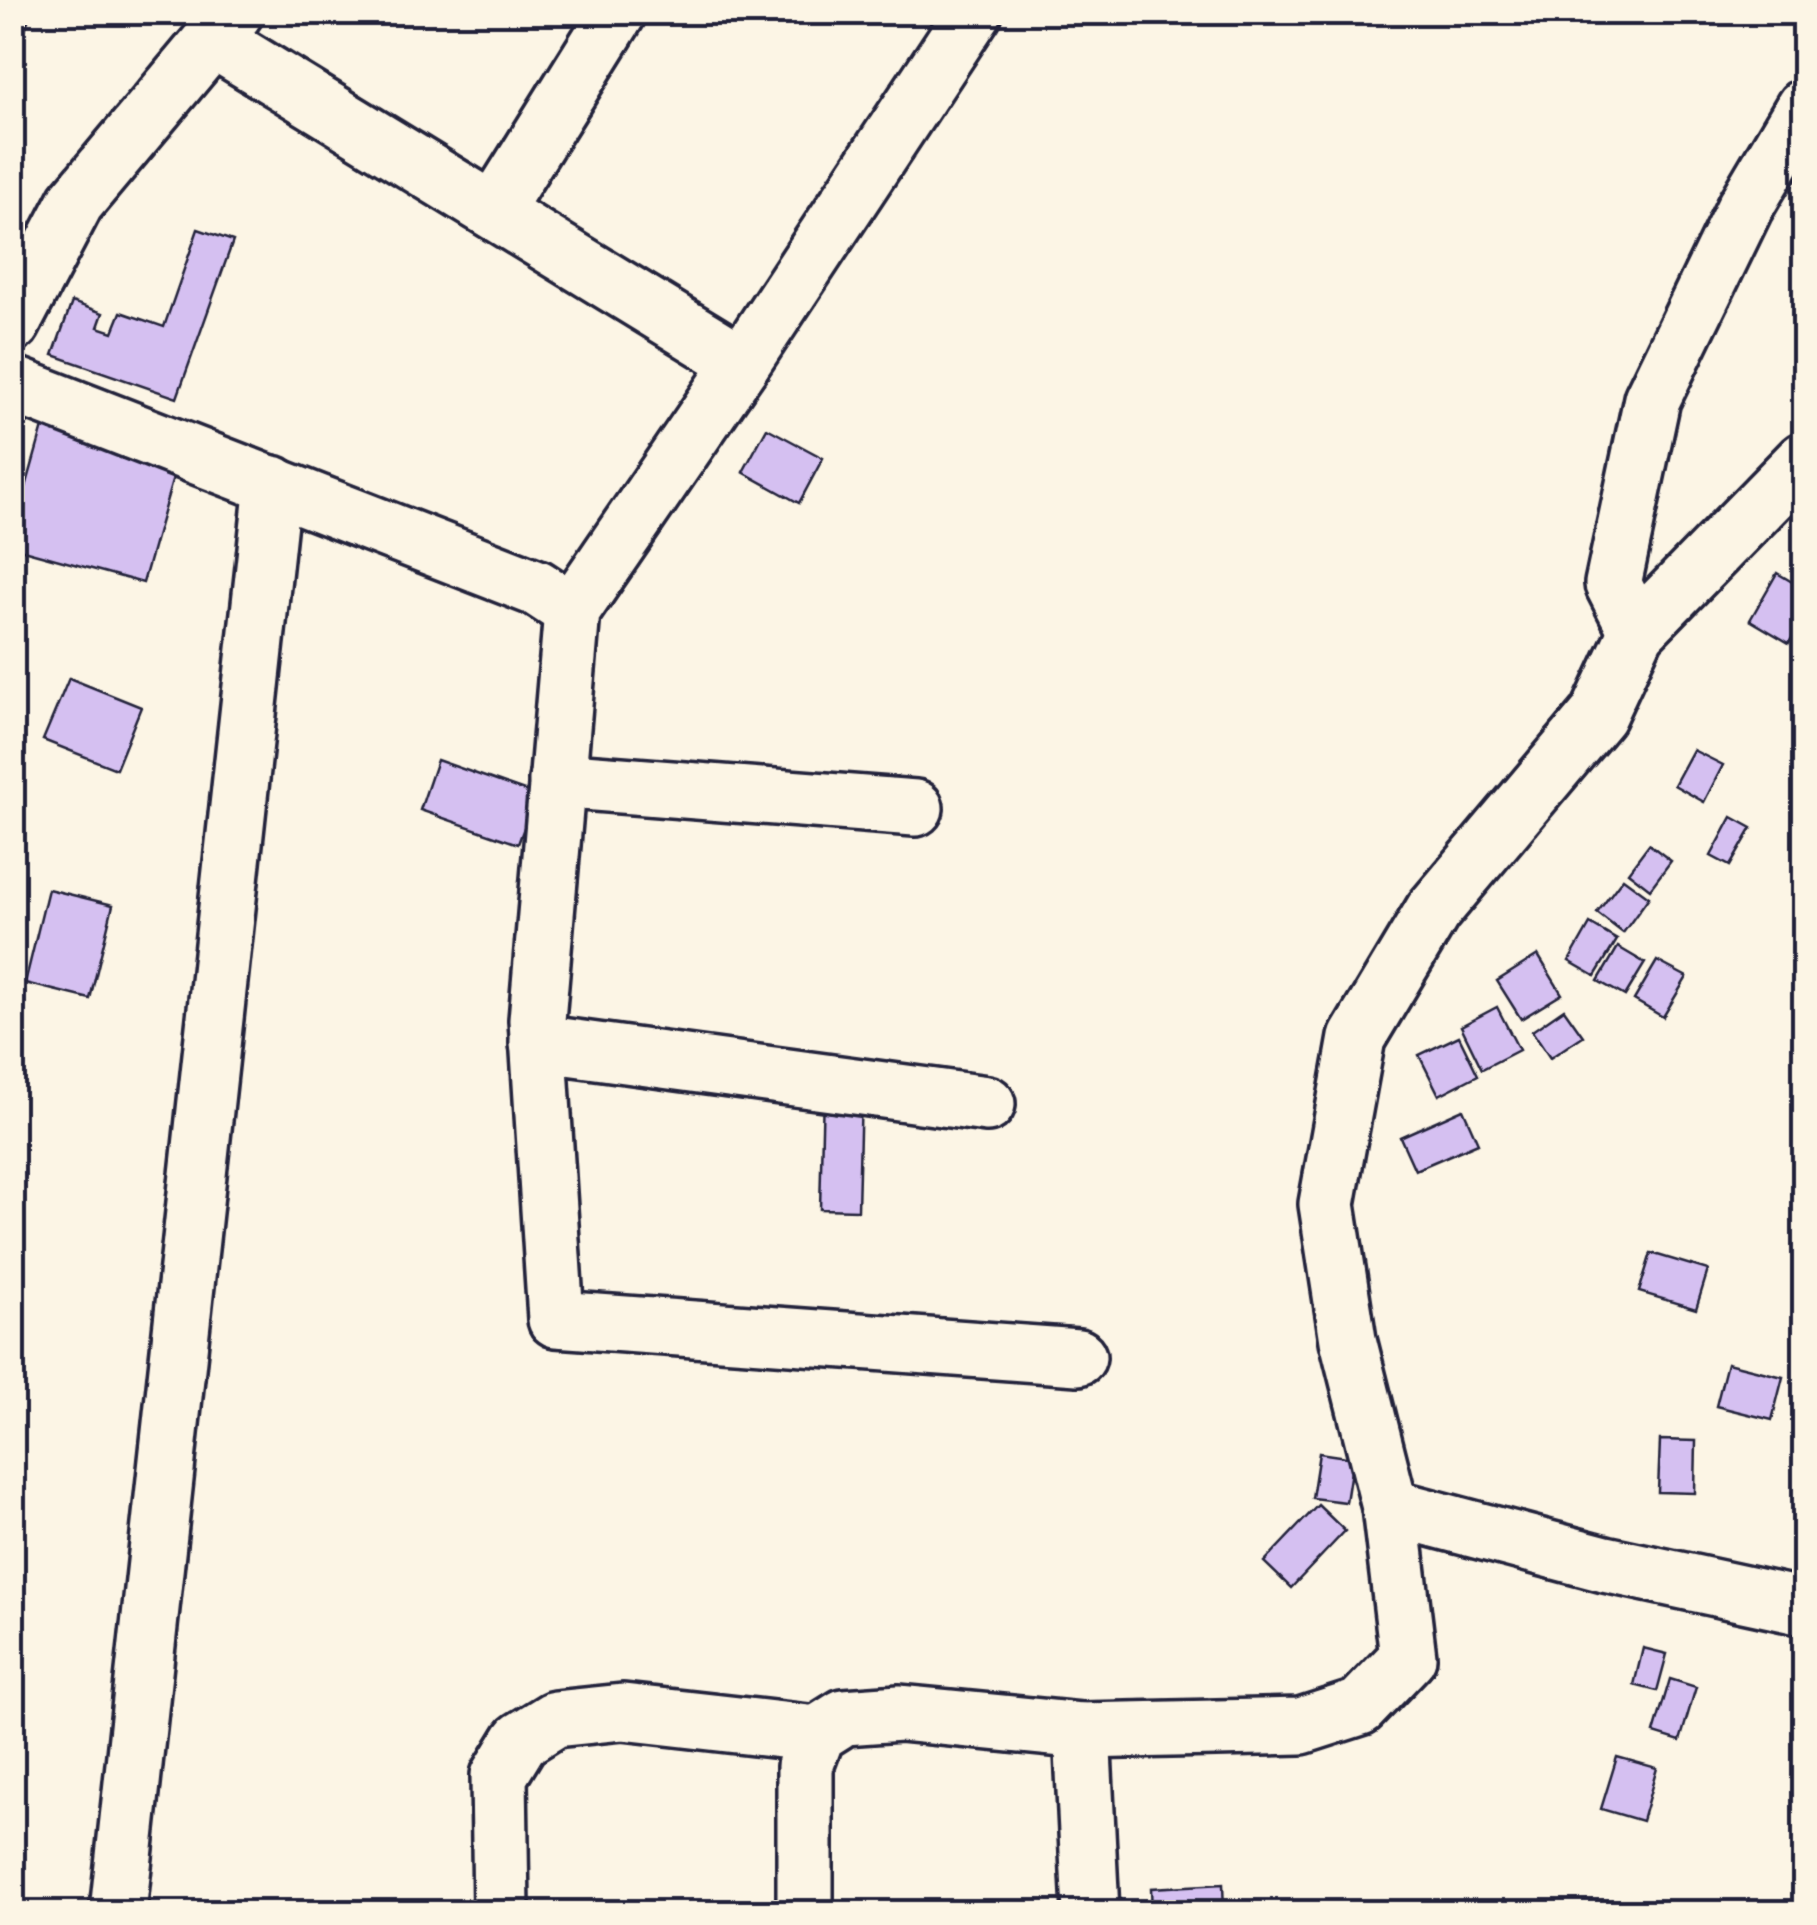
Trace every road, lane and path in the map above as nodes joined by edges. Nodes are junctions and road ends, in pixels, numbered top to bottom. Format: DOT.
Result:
graph roads {
  1 [pos="618,12"];
  2 [pos="974,12"];
  3 [pos="223,26"];
  4 [pos="1804,107"];
  5 [pos="494,212"];
  6 [pos="12,324"];
  7 [pos="742,363"];
  8 [pos="12,384"];
  9 [pos="1804,460"];
  10 [pos="273,484"];
  11 [pos="572,612"];
  12 [pos="1637,631"];
  13 [pos="557,780"];
  14 [pos="915,808"];
  15 [pos="538,1043"];
  16 [pos="987,1104"];
  17 [pos="1078,1358"];
  18 [pos="1390,1507"];
  19 [pos="1804,1607"];
  20 [pos="1082,1731"];
  21 [pos="817,1734"];
  22 [pos="118,1912"];
  23 [pos="501,1912"];
  24 [pos="806,1912"];
  25 [pos="1091,1912"];
  1 -- 5 [label="street"];
  2 -- 7 [label="street"];
  3 -- 5 [label="street"];
  3 -- 6 [label="street"];
  4 -- 12 [label="street"];
  5 -- 7 [label="street"];
  7 -- 11 [label="street"];
  8 -- 10 [label="street"];
  9 -- 12 [label="street"];
  10 -- 11 [label="street"];
  10 -- 22 [label="street"];
  11 -- 13 [label="street"];
  12 -- 18 [label="street"];
  13 -- 14 [label="street"];
  13 -- 15 [label="street"];
  15 -- 16 [label="street"];
  15 -- 17 [label="street"];
  18 -- 19 [label="street"];
  18 -- 20 [label="street"];
  20 -- 21 [label="street"];
  20 -- 25 [label="street"];
  21 -- 23 [label="street"];
  21 -- 24 [label="street"];
}
